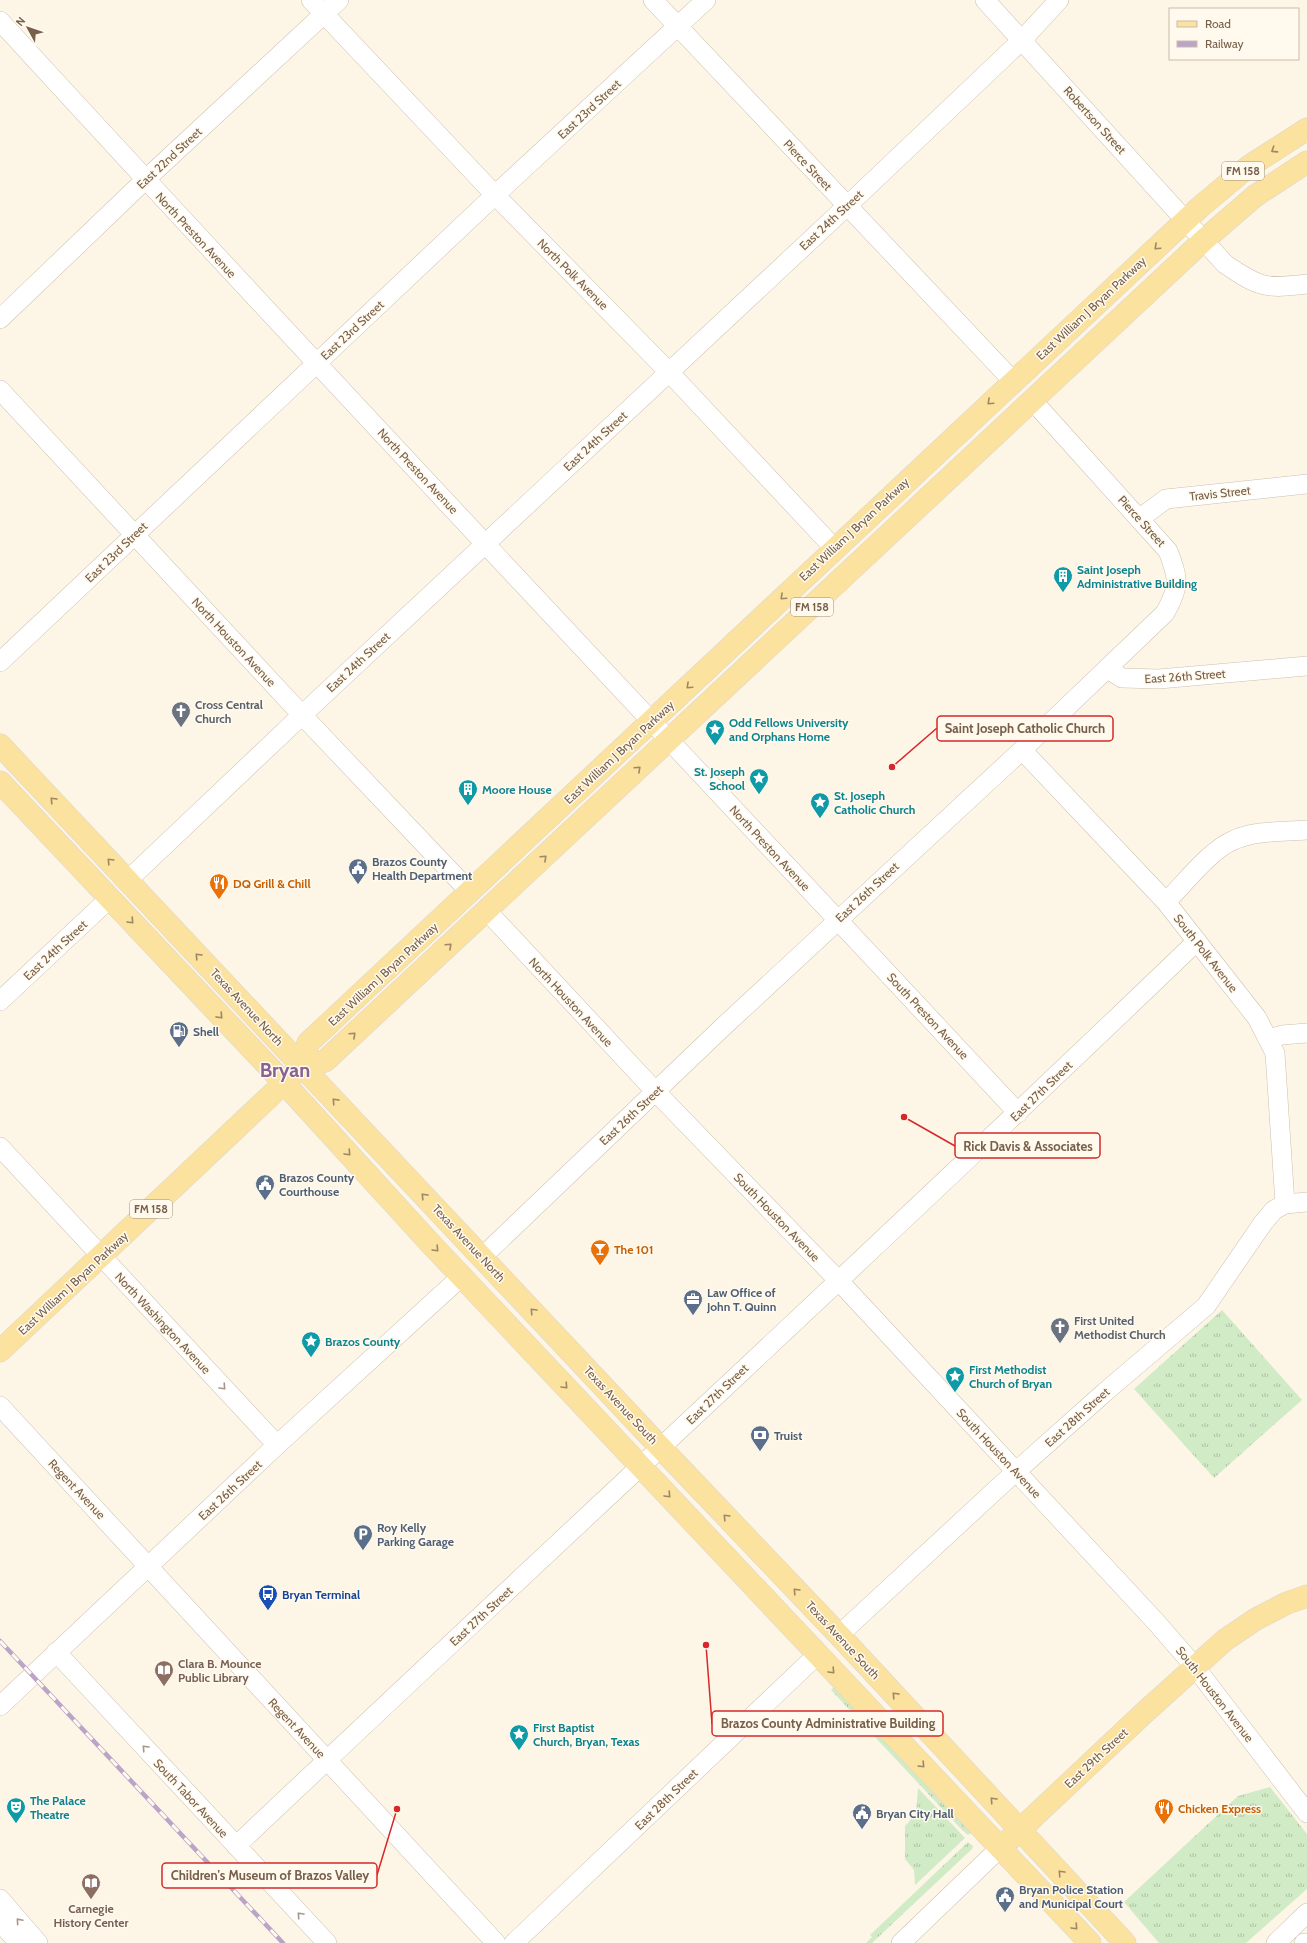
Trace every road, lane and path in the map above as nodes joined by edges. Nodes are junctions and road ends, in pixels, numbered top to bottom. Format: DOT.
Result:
graph roads {
  1 [pos="311,0"];
  2 [pos="339,0"];
  3 [pos="653,0"];
  4 [pos="706,0"];
  5 [pos="985,0"];
  6 [pos="1059,0"];
  7 [pos="324,14"];
  8 [pos="0,21"];
  9 [pos="678,27"];
  10 [pos="1022,40"];
  11 [pos="1307,129"];
  12 [pos="1307,162"];
  13 [pos="145,180"];
  14 [pos="495,195"];
  15 [pos="846,206"];
  16 [pos="1186,220"];
  17 [pos="1204,240"];
  18 [pos="1307,284"];
  19 [pos="0,319"];
  20 [pos="316,364"];
  21 [pos="669,372"];
  22 [pos="1013,381"];
  23 [pos="0,390"];
  24 [pos="1032,400"];
  25 [pos="1307,484"];
  26 [pos="1139,519"];
  27 [pos="133,535"];
  28 [pos="486,543"];
  29 [pos="834,548"];
  30 [pos="0,662"];
  31 [pos="1307,666"];
  32 [pos="1108,669"];
  33 [pos="302,715"];
  34 [pos="650,722"];
  35 [pos="668,741"];
  36 [pos="0,745"];
  37 [pos="1022,750"];
  38 [pos="0,782"];
  39 [pos="1307,830"];
  40 [pos="128,880"];
  41 [pos="470,892"];
  42 [pos="110,899"];
  43 [pos="1166,902"];
  44 [pos="487,911"];
  45 [pos="838,920"];
  46 [pos="1197,941"];
  47 [pos="0,1001"];
  48 [pos="1307,1033"];
  49 [pos="1269,1039"];
  50 [pos="302,1066"];
  51 [pos="284,1083"];
  52 [pos="656,1092"];
  53 [pos="1018,1113"];
  54 [pos="0,1147"];
  55 [pos="1307,1202"];
  56 [pos="1285,1204"];
  57 [pos="101,1256"];
  58 [pos="482,1257"];
  59 [pos="462,1276"];
  60 [pos="838,1280"];
  61 [pos="559,1339"];
  62 [pos="0,1351"];
  63 [pos="0,1406"];
  64 [pos="277,1445"];
  65 [pos="661,1448"];
  66 [pos="641,1466"];
  67 [pos="1016,1471"];
  68 [pos="149,1566"];
  69 [pos="1307,1596"];
  70 [pos="838,1635"];
  71 [pos="56,1652"];
  72 [pos="817,1655"];
  73 [pos="1195,1667"];
  74 [pos="0,1706"];
  75 [pos="327,1760"];
  76 [pos="1307,1813"];
  77 [pos="1020,1829"];
  78 [pos="236,1846"];
  79 [pos="1001,1847"];
  80 [pos="0,1899"];
  81 [pos="1307,1913"];
  82 [pos="0,1922"];
  83 [pos="19,1943"];
  84 [pos="38,1943"];
  85 [pos="327,1943"];
  86 [pos="496,1943"];
  87 [pos="514,1943"];
  88 [pos="900,1943"];
  89 [pos="1090,1943"];
  90 [pos="1125,1943"];
  91 [pos="1276,1943"];
  92 [pos="1304,1943"];
  93 [pos="1307,1943"];
  1 -- 7 [label="street, North Polk Avenue"];
  2 -- 7 [label="street, East 22nd Street"];
  3 -- 9 [label="street, Pierce Street"];
  4 -- 9 [label="street, East 23rd Street"];
  5 -- 10 [label="street, Robertson Street"];
  6 -- 10 [label="street, East 24th Street"];
  7 -- 13 [label="street, East 22nd Street"];
  7 -- 14 [label="street, North Polk Avenue"];
  8 -- 13 [label="street, North Preston Avenue"];
  9 -- 14 [label="street, East 23rd Street"];
  9 -- 15 [label="street, Pierce Street"];
  10 -- 15 [label="street, East 24th Street"];
  10 -- 16 [label="street, Robertson Street"];
  11 -- 16 [label="main road, East William J Bryan Parkway / FM 158, one-way"];
  12 -- 17 [label="main road, East William J Bryan Parkway / FM 158"];
  13 -- 19 [label="street, East 22nd Street"];
  13 -- 20 [label="street, North Preston Avenue"];
  14 -- 20 [label="street, East 23rd Street"];
  14 -- 21 [label="street, North Polk Avenue"];
  15 -- 21 [label="street, East 24th Street"];
  15 -- 22 [label="street, Pierce Street"];
  16 -- 17 [label="street, Robertson Street"];
  16 -- 22 [label="main road, East William J Bryan Parkway / FM 158, one-way"];
  17 -- 18 [label="street, Robertson Street"];
  17 -- 24 [label="main road, East William J Bryan Parkway / FM 158"];
  20 -- 27 [label="street, East 23rd Street"];
  20 -- 28 [label="street, North Preston Avenue"];
  21 -- 28 [label="street, East 24th Street"];
  21 -- 29 [label="street, North Polk Avenue"];
  22 -- 29 [label="main road, East William J Bryan Parkway / FM 158, one-way"];
  23 -- 27 [label="street, North Houston Avenue"];
  24 -- 26 [label="street, Pierce Street"];
  24 -- 35 [label="main road, East William J Bryan Parkway / FM 158"];
  25 -- 26 [label="street, Travis Street"];
  26 -- 32 [label="street, Pierce Street"];
  27 -- 30 [label="street, East 23rd Street"];
  27 -- 33 [label="street, North Houston Avenue"];
  28 -- 33 [label="street, East 24th Street"];
  28 -- 34 [label="street, North Preston Avenue"];
  29 -- 34 [label="main road, East William J Bryan Parkway / FM 158, one-way"];
  31 -- 32 [label="street, East 26th Street"];
  32 -- 37 [label="street, East 26th Street"];
  33 -- 40 [label="street, East 24th Street"];
  33 -- 41 [label="street, North Houston Avenue"];
  34 -- 35 [label="street, North Preston Avenue"];
  34 -- 41 [label="main road, East William J Bryan Parkway / FM 158"];
  44 -- 35 [label="main road, East William J Bryan Parkway / FM 158, one-way"];
  35 -- 45 [label="street, North Preston Avenue"];
  40 -- 36 [label="main road, Texas Avenue North, one-way"];
  37 -- 43 [label="street, South Polk Avenue"];
  37 -- 45 [label="street, East 26th Street"];
  38 -- 42 [label="main road"];
  39 -- 43 [label="street"];
  50 -- 40 [label="main road, Texas Avenue North, one-way"];
  41 -- 50 [label="main road, East William J Bryan Parkway / FM 158"];
  42 -- 47 [label="street, East 24th Street"];
  42 -- 51 [label="main road, one-way"];
  43 -- 46 [label="street, South Polk Avenue"];
  50 -- 44 [label="main road, East William J Bryan Parkway / FM 158, one-way"];
  44 -- 52 [label="street, North Houston Avenue"];
  45 -- 52 [label="street, East 26th Street"];
  45 -- 53 [label="street, South Preston Avenue"];
  46 -- 49 [label="street, South Polk Avenue"];
  46 -- 53 [label="street, East 27th Street"];
  48 -- 49 [label="street"];
  49 -- 56 [label="street, South Polk Avenue"];
  50 -- 51 [label="main road, East William J Bryan Parkway / FM 158"];
  58 -- 50 [label="main road, Texas Avenue North, one-way"];
  51 -- 57 [label="main road, East William J Bryan Parkway / FM 158"];
  51 -- 59 [label="main road, one-way"];
  52 -- 58 [label="street, East 26th Street"];
  52 -- 60 [label="street, South Houston Avenue"];
  53 -- 60 [label="street, East 27th Street"];
  54 -- 57 [label="street, North Washington Avenue"];
  55 -- 56 [label="street"];
  56 -- 67 [label="street, East 28th Street"];
  57 -- 62 [label="main road, East William J Bryan Parkway / FM 158"];
  57 -- 64 [label="street, North Washington Avenue, one-way"];
  61 -- 58 [label="main road, Texas Avenue North, one-way"];
  59 -- 64 [label="street, East 26th Street"];
  59 -- 66 [label="main road, one-way"];
  60 -- 65 [label="street, East 27th Street"];
  60 -- 67 [label="street, South Houston Avenue"];
  61 -- 65 [label="main road, Texas Avenue South"];
  63 -- 68 [label="street, Regent Avenue"];
  64 -- 68 [label="street, East 26th Street"];
  65 -- 66 [label="street, East 27th Street"];
  70 -- 65 [label="main road, Texas Avenue South, one-way"];
  66 -- 72 [label="main road, one-way"];
  66 -- 75 [label="street, East 27th Street"];
  67 -- 70 [label="street, East 28th Street"];
  67 -- 73 [label="street, South Houston Avenue"];
  68 -- 71 [label="street, East 26th Street"];
  68 -- 75 [label="street, Regent Avenue"];
  69 -- 73 [label="main road, East 29th Street"];
  77 -- 70 [label="main road, Texas Avenue South, one-way"];
  71 -- 74 [label="street, East 26th Street"];
  78 -- 71 [label="street, South Tabor Avenue, one-way"];
  72 -- 79 [label="main road, one-way"];
  72 -- 87 [label="street, East 28th Street"];
  73 -- 76 [label="street, South Houston Avenue"];
  73 -- 77 [label="main road, East 29th Street"];
  75 -- 78 [label="street, East 27th Street"];
  75 -- 86 [label="street, Regent Avenue"];
  77 -- 79 [label="main road, East 29th Street"];
  90 -- 77 [label="main road, Texas Avenue South, one-way"];
  85 -- 78 [label="street, South Tabor Avenue, one-way"];
  79 -- 88 [label="street, East 29th Street"];
  79 -- 89 [label="main road, one-way"];
  84 -- 80 [label="street, one-way"];
  81 -- 91 [label="street"];
  82 -- 83 [label="street"];
  92 -- 93 [label="street"];
}
